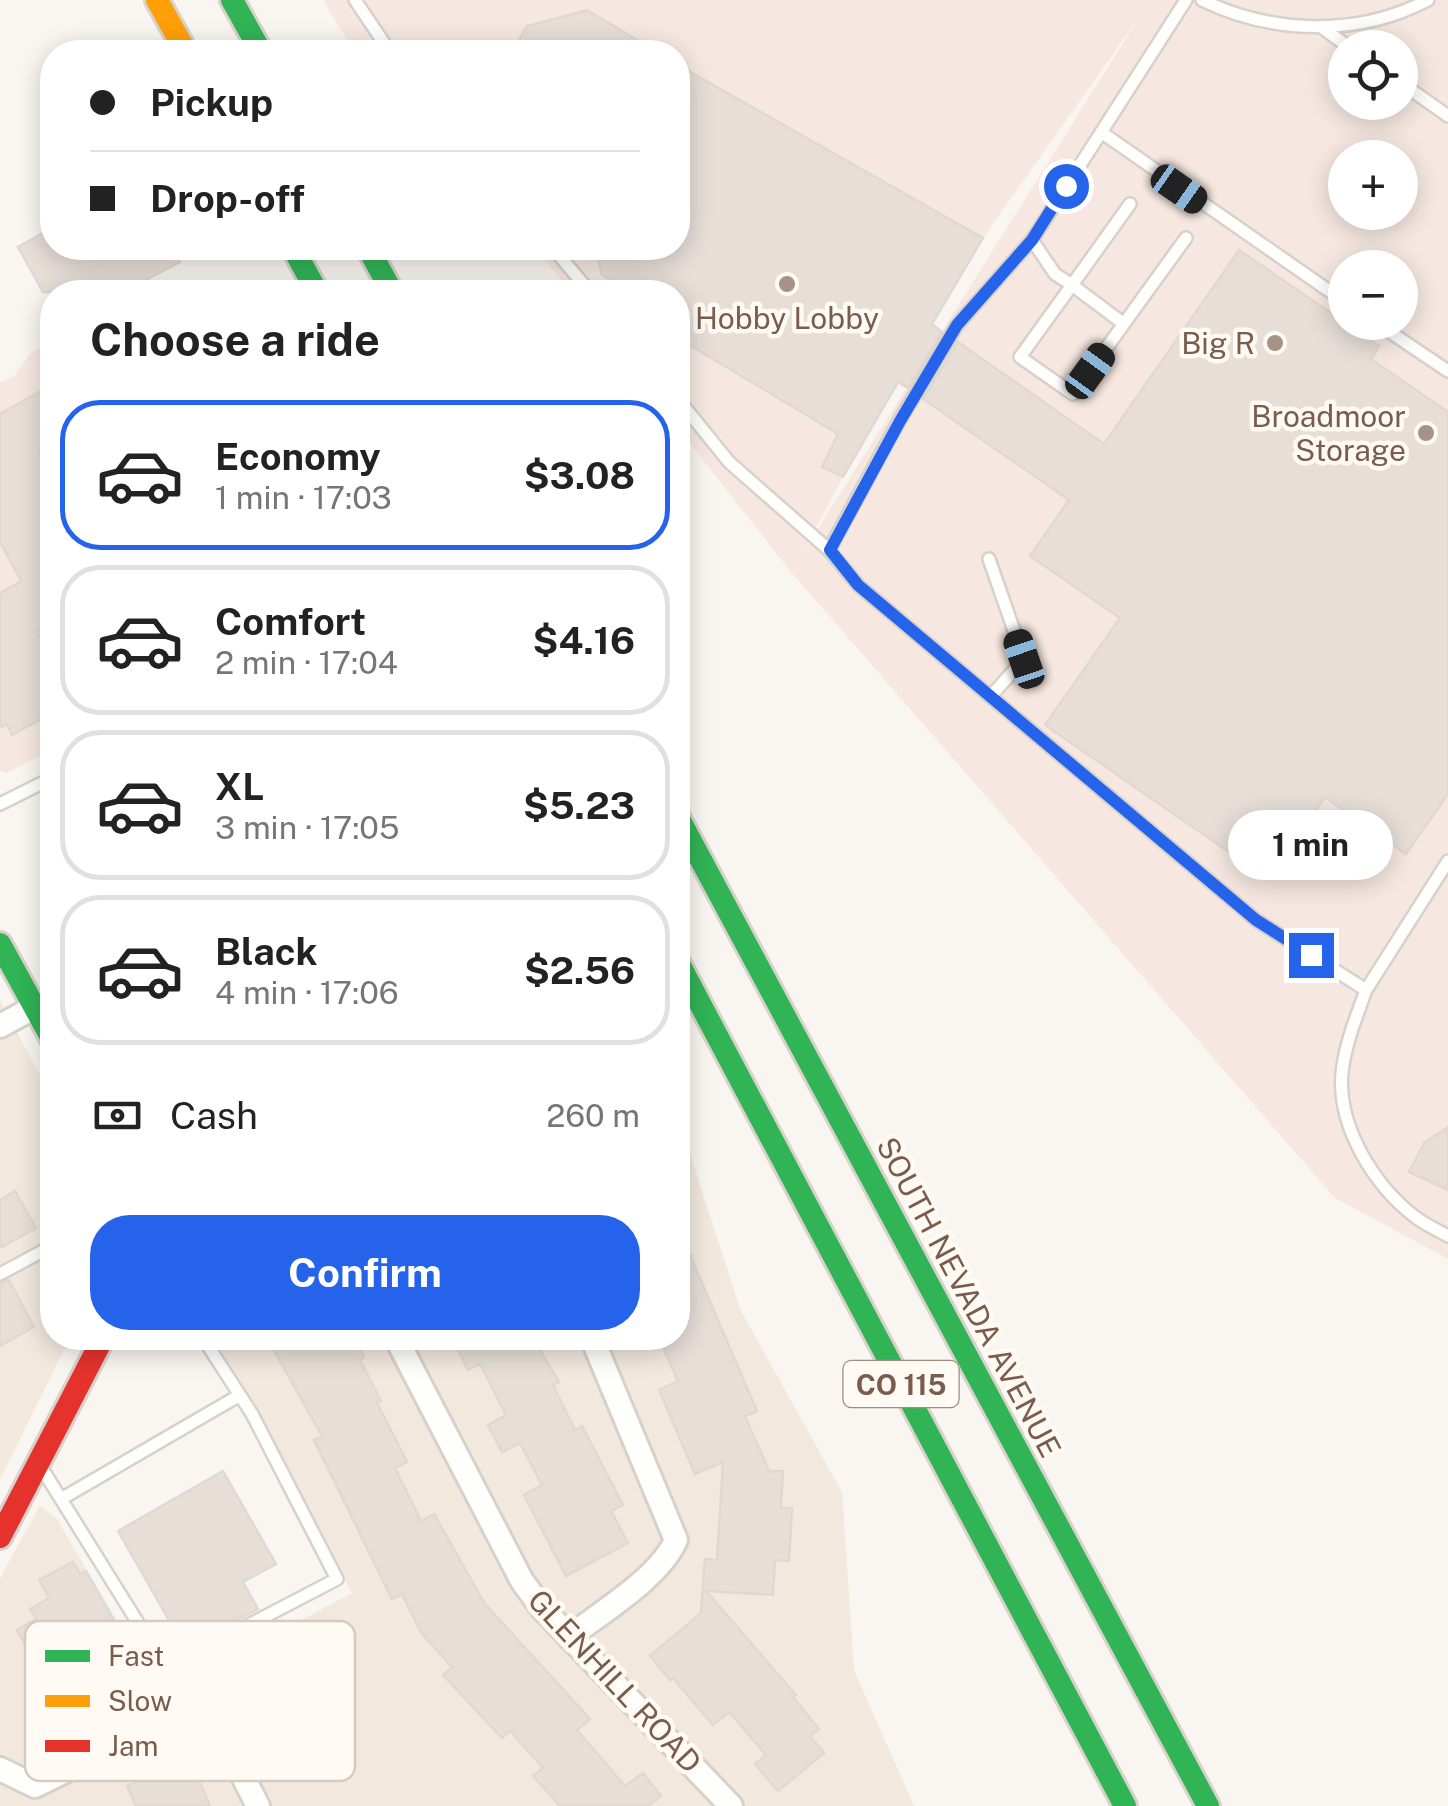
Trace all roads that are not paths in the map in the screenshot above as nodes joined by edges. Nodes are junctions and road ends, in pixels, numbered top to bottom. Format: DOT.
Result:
graph roads {
  1 [pos="157,0"];
  2 [pos="232,0"];
  3 [pos="356,0"];
  4 [pos="1186,0"];
  5 [pos="1202,0"];
  6 [pos="1428,0"];
  7 [pos="1324,29"];
  8 [pos="1328,32"];
  9 [pos="179,40"];
  10 [pos="254,40"];
  11 [pos="382,40"];
  12 [pos="1418,95"];
  13 [pos="1448,116"];
  14 [pos="1101,132"];
  15 [pos="1130,204"];
  16 [pos="1186,238"];
  17 [pos="1032,240"];
  18 [pos="562,260"];
  19 [pos="580,280"];
  20 [pos="1072,285"];
  21 [pos="1328,290"];
  22 [pos="1124,324"];
  23 [pos="1402,340"];
  24 [pos="1448,371"];
  25 [pos="690,415"];
  26 [pos="830,550"];
  27 [pos="989,560"];
  28 [pos="990,696"];
  29 [pos="40,784"];
  30 [pos="0,804"];
  31 [pos="690,840"];
  32 [pos="1448,861"];
  33 [pos="0,944"];
  34 [pos="690,985"];
  35 [pos="1366,990"];
  36 [pos="35,1007"];
  37 [pos="40,1016"];
  38 [pos="0,1026"];
  39 [pos="1448,1236"];
  40 [pos="40,1252"];
  41 [pos="0,1274"];
  42 [pos="97,1350"];
  43 [pos="211,1350"];
  44 [pos="402,1350"];
  45 [pos="597,1350"];
  46 [pos="240,1395"];
  47 [pos="1022,1462"];
  48 [pos="38,1464"];
  49 [pos="61,1499"];
  50 [pos="0,1537"];
  51 [pos="137,1621"];
  52 [pos="256,1621"];
  53 [pos="570,1637"];
  54 [pos="0,1769"];
  55 [pos="25,1781"];
  56 [pos="245,1781"];
  57 [pos="258,1806"];
  58 [pos="731,1806"];
  59 [pos="1125,1806"];
  60 [pos="1208,1806"];
  61 [pos="1234,1806"];
  1 -- 9 [label="main road"];
  2 -- 10 [label="main road"];
  3 -- 11 [label="lane"];
  4 -- 14 [label="lane"];
  5 -- 7 [label="lane"];
  6 -- 7 [label="lane"];
  7 -- 8 [label="lane"];
  12 -- 13 [label="lane"];
  14 -- 17 [label="lane"];
  14 -- 21 [label="lane"];
  15 -- 20 [label="lane"];
  16 -- 22 [label="lane"];
  17 -- 20 [label="lane"];
  17 -- 26 [label="lane"];
  18 -- 19 [label="lane"];
  20 -- 22 [label="lane"];
  20 -- 22 [label="lane"];
  23 -- 24 [label="lane"];
  25 -- 26 [label="lane"];
  26 -- 28 [label="lane"];
  27 -- 28 [label="lane"];
  28 -- 35 [label="lane"];
  29 -- 30 [label="lane"];
  31 -- 47 [label="main road, SOUTH NEVADA AVENUE / CO 115"];
  32 -- 35 [label="lane"];
  33 -- 36 [label="main road"];
  34 -- 59 [label="main road, CO 115"];
  35 -- 39 [label="lane"];
  36 -- 37 [label="main road"];
  36 -- 38 [label="street"];
  40 -- 41 [label="lane"];
  42 -- 48 [label="main road"];
  43 -- 46 [label="lane"];
  44 -- 53 [label="street, GLENHILL ROAD"];
  45 -- 53 [label="street"];
  46 -- 49 [label="lane"];
  46 -- 52 [label="lane"];
  47 -- 60 [label="main road, SOUTH NEVADA AVENUE / CO 115"];
  47 -- 61 [label="main road"];
  48 -- 49 [label="lane"];
  48 -- 50 [label="main road"];
  49 -- 51 [label="lane"];
  53 -- 58 [label="street, GLENHILL ROAD"];
  54 -- 55 [label="street"];
  56 -- 57 [label="street"];
}
